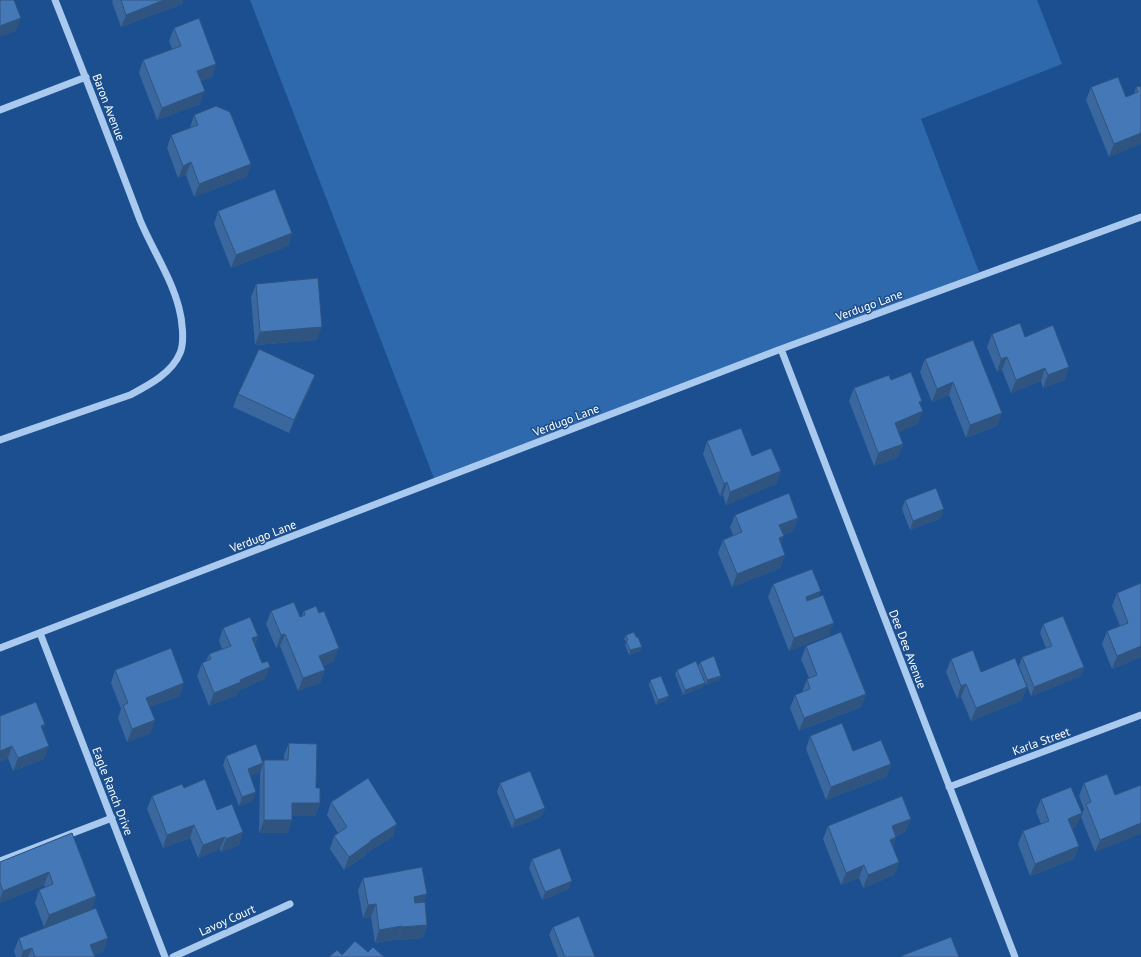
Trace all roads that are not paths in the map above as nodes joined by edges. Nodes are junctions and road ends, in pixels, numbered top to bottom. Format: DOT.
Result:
graph roads {
  1 [pos="55,0"];
  2 [pos="86,77"];
  3 [pos="0,110"];
  4 [pos="1141,217"];
  5 [pos="781,349"];
  6 [pos="0,440"];
  7 [pos="40,633"];
  8 [pos="0,648"];
  9 [pos="1141,715"];
  10 [pos="949,787"];
  11 [pos="112,818"];
  12 [pos="0,861"];
  13 [pos="290,904"];
  14 [pos="165,957"];
  15 [pos="173,957"];
  16 [pos="1015,957"];
  1 -- 2 [label="street, Baron Avenue"];
  2 -- 3 [label="street"];
  2 -- 6 [label="street, Baron Avenue"];
  4 -- 5 [label="street, Verdugo Lane"];
  5 -- 7 [label="street, Verdugo Lane"];
  5 -- 10 [label="street, Dee Dee Avenue"];
  7 -- 8 [label="street, Verdugo Lane"];
  7 -- 11 [label="street, Eagle Ranch Drive"];
  9 -- 10 [label="street, Karla Street"];
  10 -- 16 [label="street, Dee Dee Avenue"];
  11 -- 12 [label="street"];
  11 -- 14 [label="street, Eagle Ranch Drive"];
  13 -- 15 [label="street, Lavoy Court"];
}
